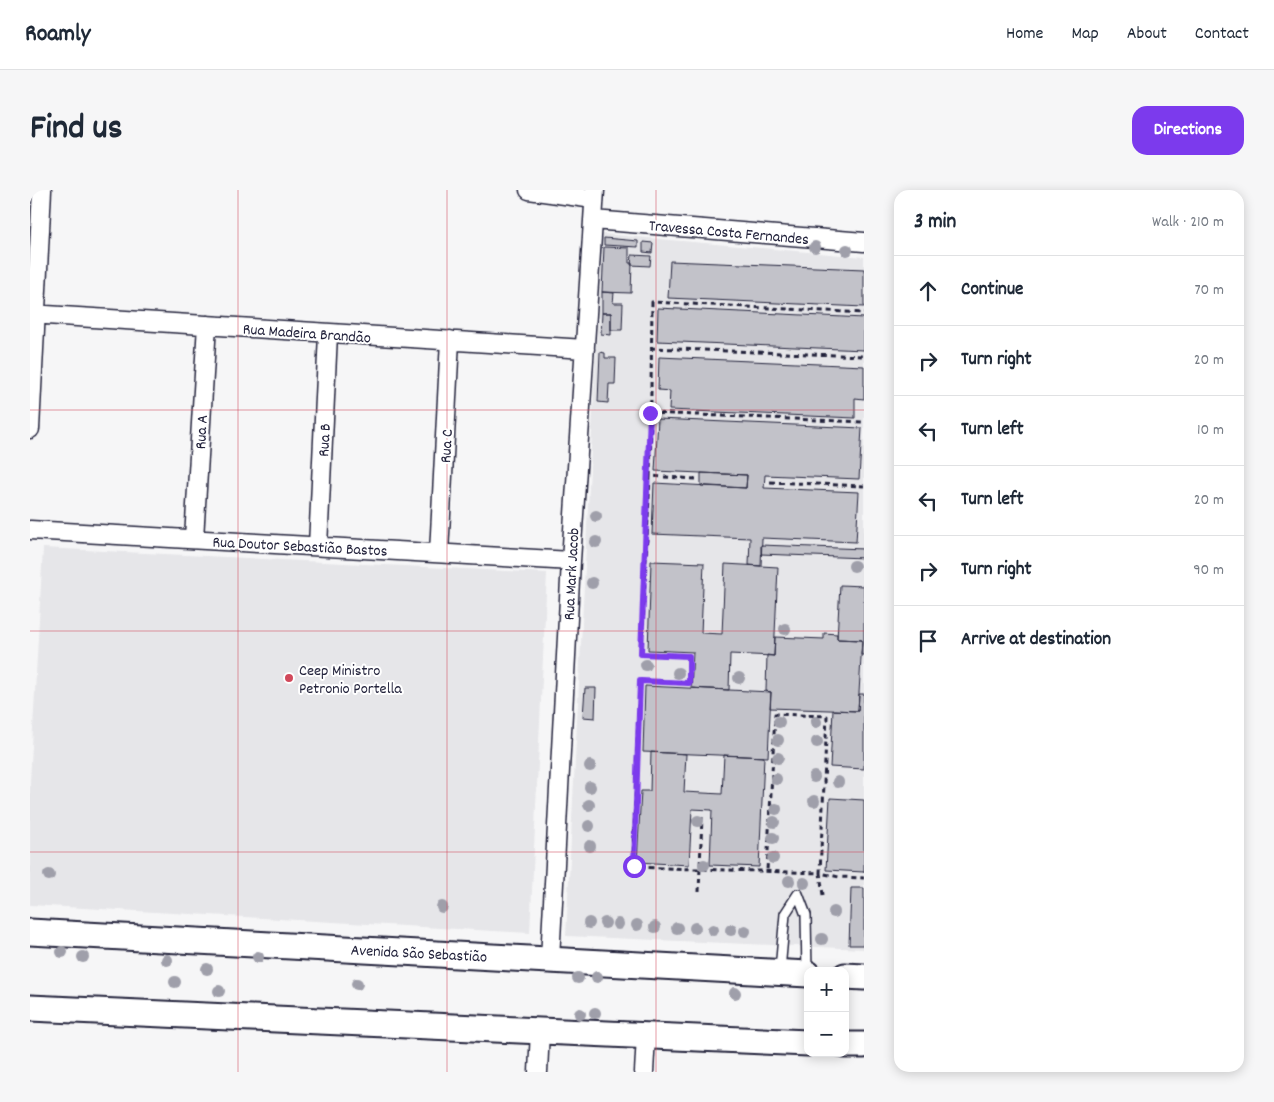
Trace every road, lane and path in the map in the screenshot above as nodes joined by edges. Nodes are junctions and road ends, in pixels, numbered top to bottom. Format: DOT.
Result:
graph roads {
  1 [pos="42,190"];
  2 [pos="529,190"];
  3 [pos="594,195"];
  4 [pos="593,220"];
  5 [pos="864,242"];
  6 [pos="864,313"];
  7 [pos="32,314"];
  8 [pos="207,325"];
  9 [pos="328,334"];
  10 [pos="450,340"];
  11 [pos="650,348"];
  12 [pos="584,349"];
  13 [pos="864,356"];
  14 [pos="650,413"];
  15 [pos="864,422"];
  16 [pos="30,430"];
  17 [pos="650,476"];
  18 [pos="696,479"];
  19 [pos="770,482"];
  20 [pos="864,486"];
  21 [pos="30,530"];
  22 [pos="194,538"];
  23 [pos="318,546"];
  24 [pos="439,553"];
  25 [pos="571,562"];
  26 [pos="702,817"];
  27 [pos="700,869"];
  28 [pos="767,871"];
  29 [pos="820,873"];
  30 [pos="864,878"];
  31 [pos="699,892"];
  32 [pos="822,895"];
  33 [pos="30,932"];
  34 [pos="550,959"];
  35 [pos="808,967"];
  36 [pos="780,973"];
  37 [pos="804,974"];
  38 [pos="849,976"];
  39 [pos="864,977"];
  40 [pos="30,1008"];
  41 [pos="540,1031"];
  42 [pos="646,1036"];
  43 [pos="804,1043"];
  44 [pos="849,1044"];
  45 [pos="864,1045"];
  46 [pos="538,1072"];
  47 [pos="644,1072"];
  1 -- 7 [label="street"];
  2 -- 3 [label="street"];
  3 -- 4 [label="street, Rua Mark Jacob"];
  4 -- 5 [label="street, Travessa Costa Fernandes"];
  4 -- 12 [label="street, Rua Mark Jacob"];
  6 -- 11 [label="path"];
  7 -- 8 [label="street, Rua Madeira Brandão"];
  7 -- 16 [label="street"];
  8 -- 9 [label="street, Rua Madeira Brandão"];
  8 -- 22 [label="street, Rua A"];
  9 -- 10 [label="street, Rua Madeira Brandão"];
  9 -- 23 [label="street, Rua B"];
  10 -- 12 [label="street, Rua Madeira Brandão"];
  10 -- 24 [label="street, Rua C"];
  11 -- 13 [label="path"];
  11 -- 14 [label="path"];
  12 -- 25 [label="street, Rua Mark Jacob"];
  14 -- 15 [label="path"];
  14 -- 17 [label="path"];
  17 -- 18 [label="path"];
  17 -- 27 [label="path"];
  19 -- 20 [label="path"];
  21 -- 22 [label="street, Rua Doutor Sebastião Bastos"];
  22 -- 23 [label="street, Rua Doutor Sebastião Bastos"];
  23 -- 24 [label="street, Rua Doutor Sebastião Bastos"];
  24 -- 25 [label="street, Rua Doutor Sebastião Bastos"];
  25 -- 34 [label="street, Rua Mark Jacob"];
  26 -- 27 [label="path"];
  27 -- 28 [label="path"];
  27 -- 31 [label="path"];
  28 -- 29 [label="path"];
  28 -- 29 [label="path"];
  29 -- 30 [label="path"];
  29 -- 32 [label="path"];
  33 -- 34 [label="main road, Avenida São Sebastião"];
  34 -- 36 [label="main road, Avenida São Sebastião"];
  35 -- 36 [label="lane"];
  36 -- 37 [label="main road, Avenida São Sebastião"];
  38 -- 39 [label="main road"];
  40 -- 41 [label="main road"];
  41 -- 42 [label="main road"];
  41 -- 46 [label="street"];
  42 -- 43 [label="main road"];
  42 -- 47 [label="street"];
  44 -- 45 [label="main road"];
}
